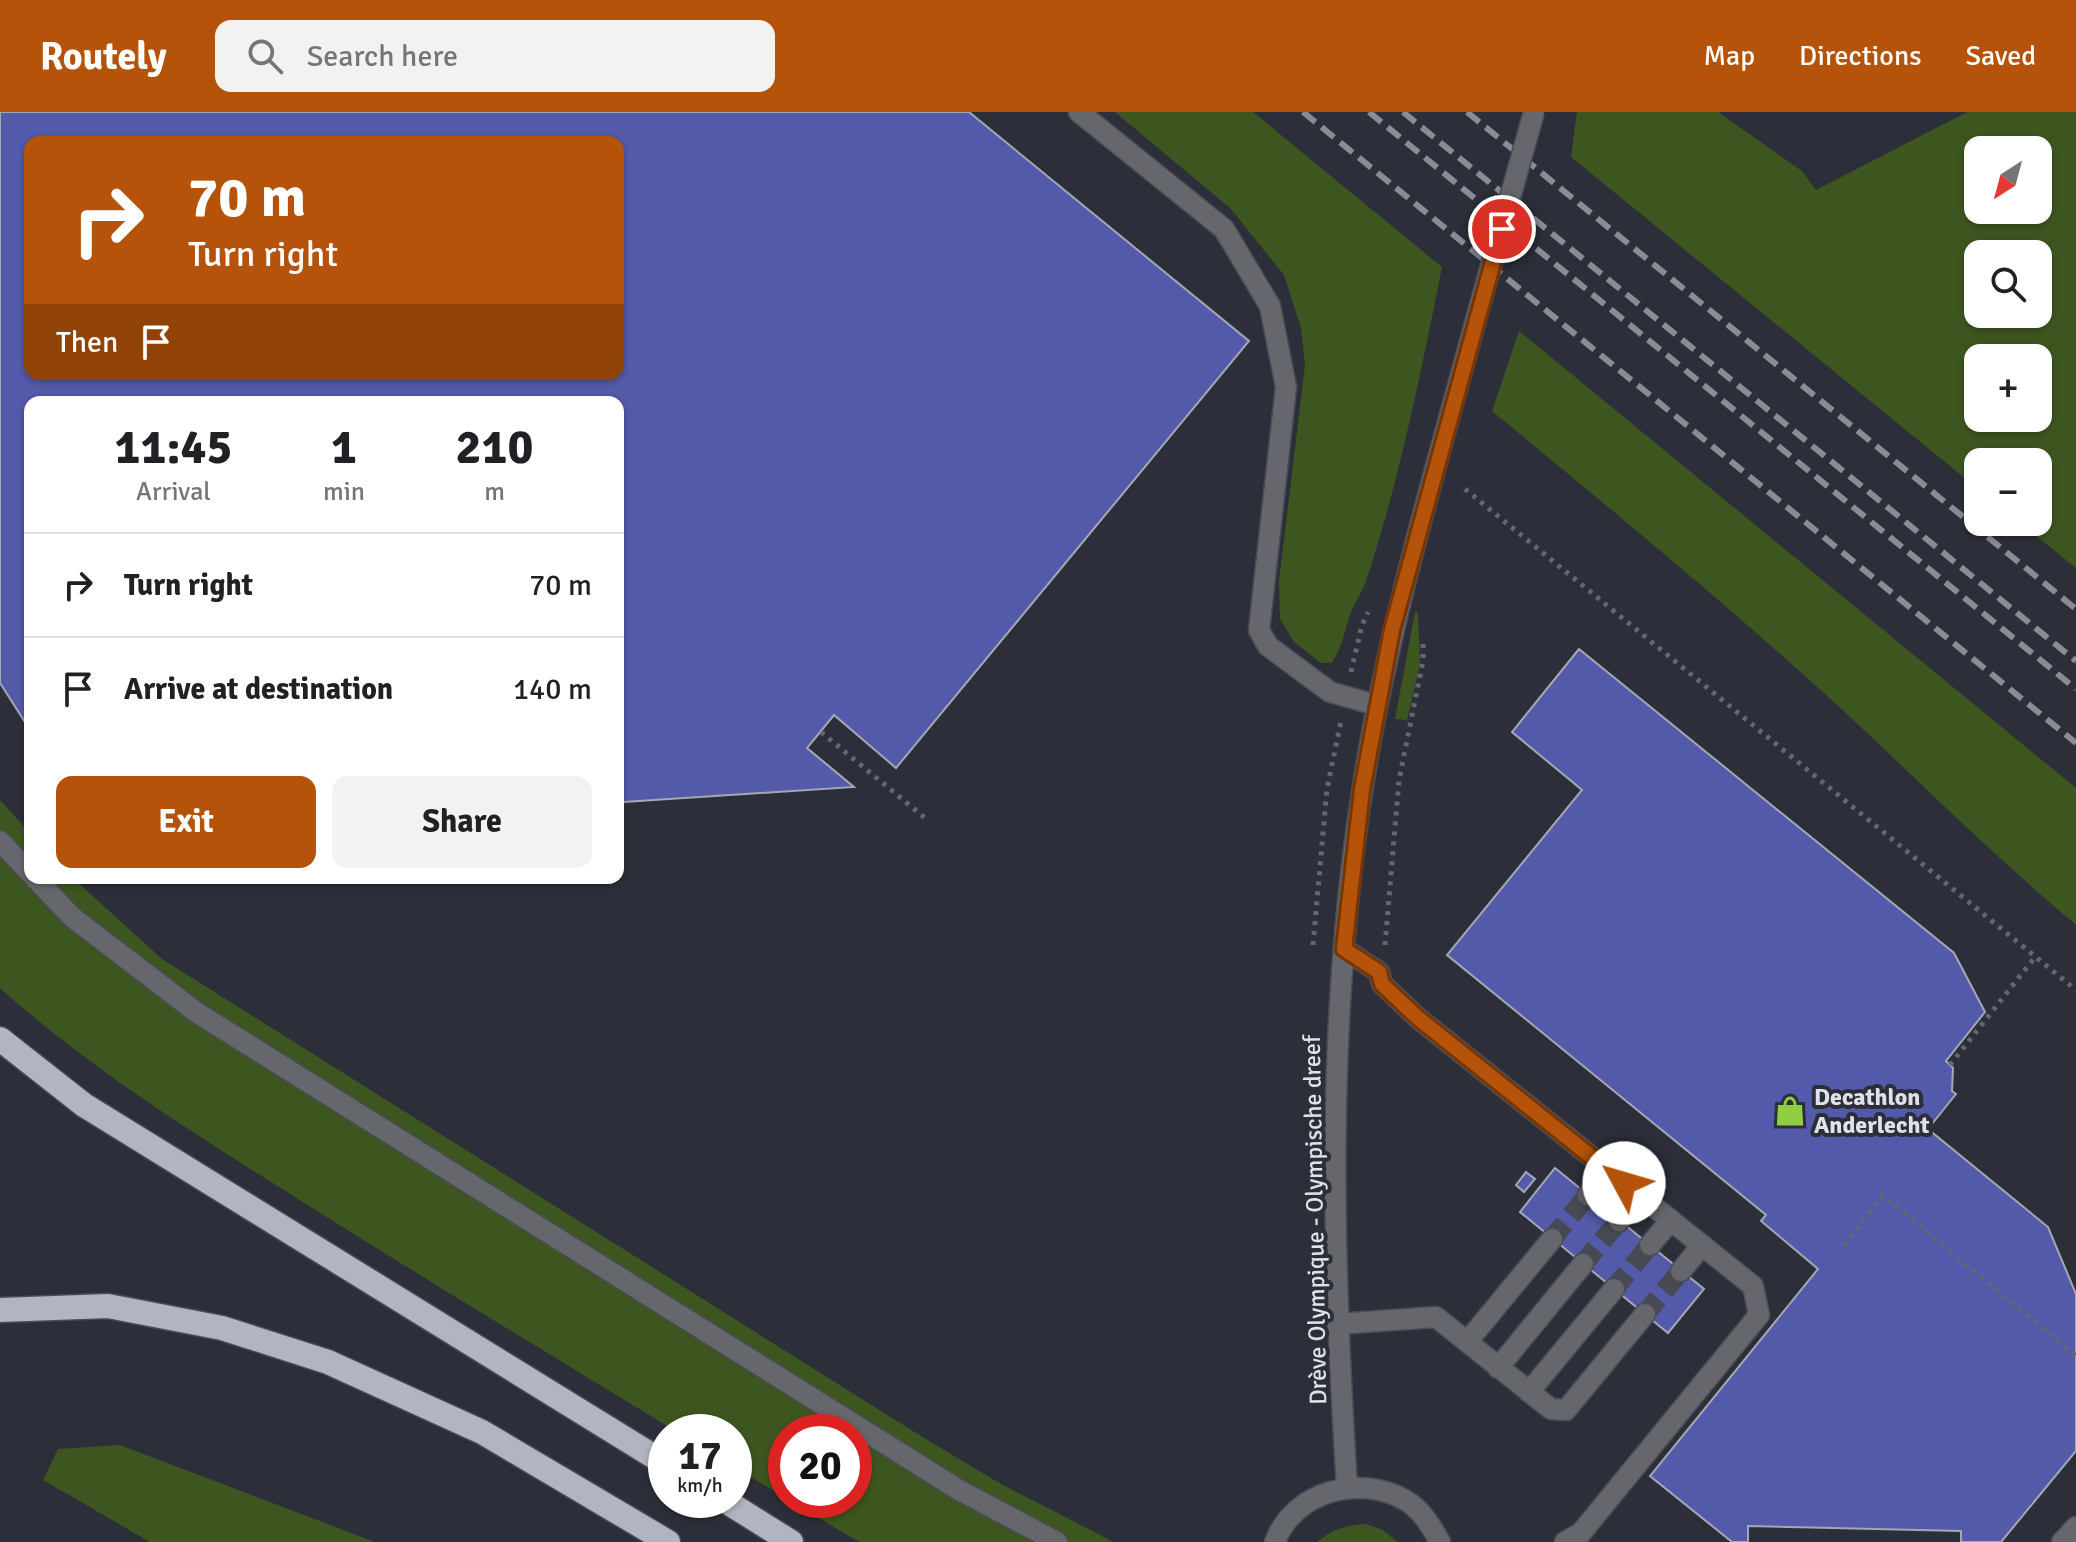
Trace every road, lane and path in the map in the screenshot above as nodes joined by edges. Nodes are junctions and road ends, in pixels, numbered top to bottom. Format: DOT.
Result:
graph roads {
  1 [pos="1079,112"];
  2 [pos="1534,112"];
  3 [pos="1465,489"];
  4 [pos="1423,635"];
  5 [pos="1376,705"];
  6 [pos="821,732"];
  7 [pos="925,818"];
  8 [pos="0,841"];
  9 [pos="24,867"];
  10 [pos="41,884"];
  11 [pos="1344,949"];
  12 [pos="2035,957"];
  13 [pos="1379,972"];
  14 [pos="2076,990"];
  15 [pos="0,1039"];
  16 [pos="1950,1065"];
  17 [pos="1609,1170"];
  18 [pos="1588,1195"];
  19 [pos="1640,1195"];
  20 [pos="1671,1220"];
  21 [pos="1619,1221"];
  22 [pos="1552,1239"];
  23 [pos="1650,1245"];
  24 [pos="1702,1245"];
  25 [pos="1844,1245"];
  26 [pos="1583,1264"];
  27 [pos="1681,1271"];
  28 [pos="1614,1289"];
  29 [pos="0,1310"];
  30 [pos="1645,1314"];
  31 [pos="1337,1324"];
  32 [pos="1467,1342"];
  33 [pos="2076,1356"];
  34 [pos="1498,1368"];
  35 [pos="1529,1392"];
  36 [pos="648,1453"];
  37 [pos="1347,1487"];
  38 [pos="752,1518"];
  39 [pos="2076,1527"];
  40 [pos="668,1542"];
  41 [pos="791,1542"];
  42 [pos="1057,1542"];
  43 [pos="1275,1542"];
  44 [pos="1440,1542"];
  45 [pos="1565,1542"];
  46 [pos="2062,1542"];
  1 -- 5 [label="street"];
  2 -- 5 [label="street, Drève Olympique - Olympische dreef, bridge"];
  3 -- 12 [label="path"];
  4 -- 13 [label="path"];
  5 -- 11 [label="street, Drève Olympique - Olympische dreef"];
  6 -- 7 [label="path"];
  8 -- 9 [label="street"];
  10 -- 42 [label="street"];
  11 -- 13 [label="street"];
  11 -- 31 [label="street, Drève Olympique - Olympische dreef"];
  12 -- 14 [label="path"];
  12 -- 16 [label="path"];
  13 -- 17 [label="street"];
  15 -- 36 [label="highway"];
  17 -- 18 [label="street"];
  17 -- 19 [label="street"];
  19 -- 20 [label="street"];
  19 -- 21 [label="street"];
  20 -- 23 [label="street"];
  20 -- 24 [label="street"];
  22 -- 32 [label="street"];
  24 -- 27 [label="street"];
  24 -- 45 [label="street"];
  25 -- 33 [label="path"];
  26 -- 34 [label="street"];
  28 -- 35 [label="street"];
  29 -- 40 [label="highway"];
  30 -- 35 [label="street"];
  31 -- 32 [label="street"];
  31 -- 37 [label="street, Drève Olympique - Olympische dreef"];
  32 -- 34 [label="street"];
  34 -- 35 [label="street"];
  37 -- 43 [label="street"];
  37 -- 44 [label="street"];
  38 -- 41 [label="highway"];
  39 -- 46 [label="street"];
}
